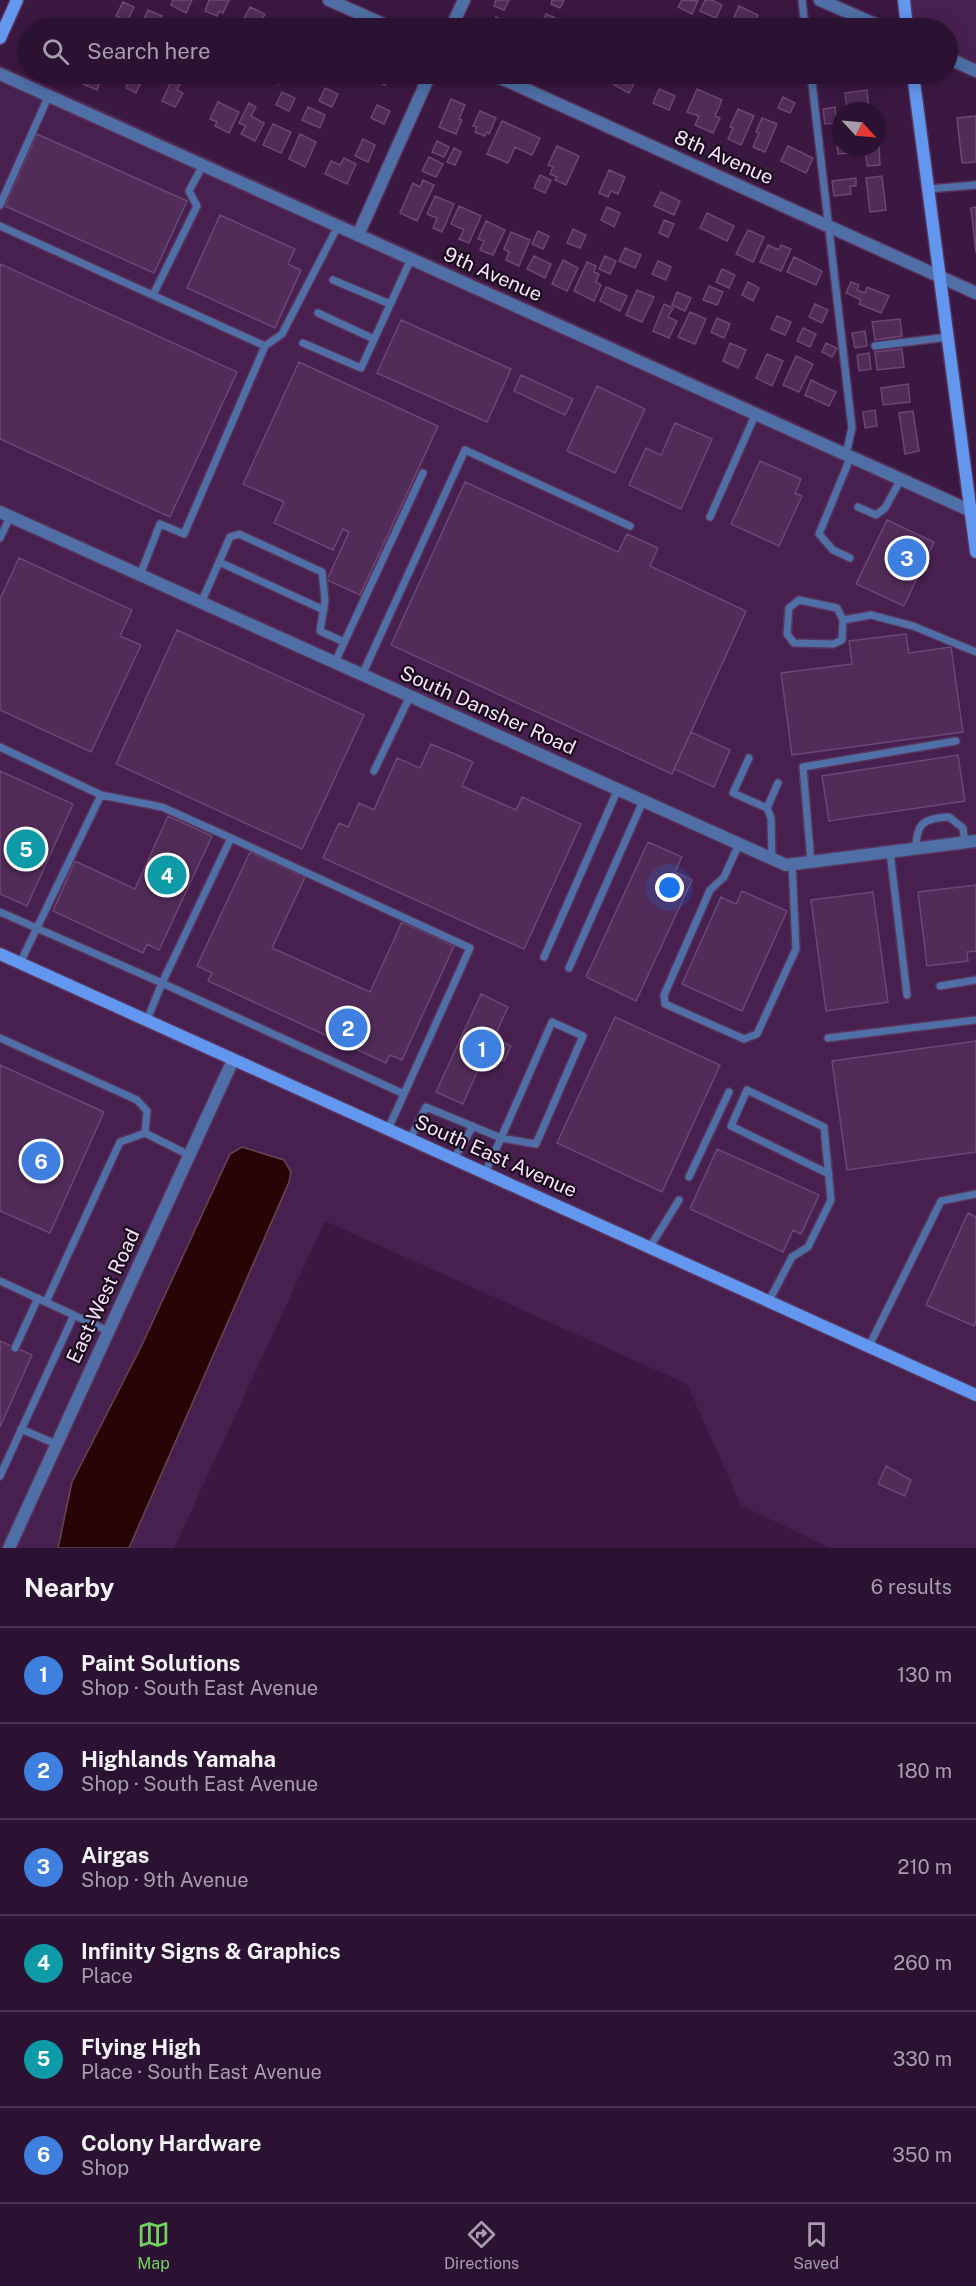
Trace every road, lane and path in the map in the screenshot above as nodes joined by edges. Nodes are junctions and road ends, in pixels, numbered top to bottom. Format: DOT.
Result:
graph roads {
  1 [pos="17,0"];
  2 [pos="329,0"];
  3 [pos="464,0"];
  4 [pos="802,0"];
  5 [pos="820,0"];
  6 [pos="904,0"];
  7 [pos="370,18"];
  8 [pos="456,18"];
  9 [pos="804,18"];
  10 [pos="861,18"];
  11 [pos="906,18"];
  12 [pos="0,39"];
  13 [pos="958,62"];
  14 [pos="976,71"];
  15 [pos="0,74"];
  16 [pos="18,82"];
  17 [pos="23,84"];
  18 [pos="426,84"];
  19 [pos="514,84"];
  20 [pos="812,84"];
  21 [pos="914,84"];
  22 [pos="49,95"];
  23 [pos="202,165"];
  24 [pos="976,184"];
  25 [pos="928,189"];
  26 [pos="0,205"];
  27 [pos="0,226"];
  28 [pos="338,226"];
  29 [pos="830,226"];
  30 [pos="358,235"];
  31 [pos="411,258"];
  32 [pos="940,277"];
  33 [pos="333,279"];
  34 [pos="976,293"];
  35 [pos="153,295"];
  36 [pos="390,304"];
  37 [pos="318,313"];
  38 [pos="948,337"];
  39 [pos="375,339"];
  40 [pos="303,343"];
  41 [pos="265,346"];
  42 [pos="874,346"];
  43 [pos="756,413"];
  44 [pos="849,455"];
  45 [pos="423,473"];
  46 [pos="901,479"];
  47 [pos="976,499"];
  48 [pos="858,507"];
  49 [pos="971,511"];
  50 [pos="5,514"];
  51 [pos="710,517"];
  52 [pos="630,526"];
  53 [pos="0,538"];
  54 [pos="976,552"];
  55 [pos="850,558"];
  56 [pos="219,562"];
  57 [pos="140,575"];
  58 [pos="201,603"];
  59 [pos="324,610"];
  60 [pos="843,620"];
  61 [pos="344,642"];
  62 [pos="976,652"];
  63 [pos="335,663"];
  64 [pos="362,675"];
  65 [pos="410,696"];
  66 [pos="956,741"];
  67 [pos="0,747"];
  68 [pos="749,758"];
  69 [pos="374,771"];
  70 [pos="778,783"];
  71 [pos="618,789"];
  72 [pos="101,795"];
  73 [pos="643,801"];
  74 [pos="767,808"];
  75 [pos="231,838"];
  76 [pos="970,842"];
  77 [pos="739,844"];
  78 [pos="915,849"];
  79 [pos="890,852"];
  80 [pos="772,859"];
  81 [pos="811,862"];
  82 [pos="792,864"];
  83 [pos="0,912"];
  84 [pos="37,929"];
  85 [pos="0,954"];
  86 [pos="544,957"];
  87 [pos="20,963"];
  88 [pos="569,968"];
  89 [pos="976,980"];
  90 [pos="162,984"];
  91 [pos="940,986"];
  92 [pos="907,996"];
  93 [pos="147,1020"];
  94 [pos="976,1020"];
  95 [pos="0,1038"];
  96 [pos="828,1038"];
  97 [pos="233,1060"];
  98 [pos="729,1092"];
  99 [pos="404,1094"];
  100 [pos="473,1126"];
  101 [pos="388,1129"];
  102 [pos="145,1133"];
  103 [pos="501,1138"];
  104 [pos="410,1139"];
  105 [pos="189,1155"];
  106 [pos="454,1159"];
  107 [pos="485,1173"];
  108 [pos="829,1174"];
  109 [pos="689,1177"];
  110 [pos="976,1194"];
  111 [pos="679,1200"];
  112 [pos="650,1247"];
  113 [pos="0,1281"];
  114 [pos="38,1299"];
  115 [pos="770,1301"];
  116 [pos="46,1302"];
  117 [pos="74,1316"];
  118 [pos="108,1331"];
  119 [pos="869,1346"];
  120 [pos="15,1348"];
  121 [pos="976,1395"];
  122 [pos="21,1429"];
  123 [pos="56,1444"];
  124 [pos="0,1476"];
  125 [pos="9,1548"];
  1 -- 12 [label="main road"];
  2 -- 7 [label="street"];
  3 -- 8 [label="street"];
  4 -- 9 [label="lane"];
  5 -- 10 [label="street"];
  6 -- 11 [label="main road"];
  13 -- 14 [label="street"];
  15 -- 16 [label="street, 9th Avenue"];
  17 -- 22 [label="street, 9th Avenue"];
  18 -- 30 [label="street"];
  19 -- 29 [label="street, 8th Avenue"];
  20 -- 29 [label="lane"];
  21 -- 25 [label="main road"];
  22 -- 23 [label="street, 9th Avenue"];
  22 -- 26 [label="lane"];
  23 -- 28 [label="street, 9th Avenue"];
  23 -- 35 [label="lane"];
  24 -- 25 [label="lane"];
  25 -- 32 [label="main road"];
  27 -- 35 [label="lane"];
  28 -- 30 [label="street, 9th Avenue"];
  28 -- 41 [label="lane"];
  29 -- 32 [label="street, 8th Avenue"];
  29 -- 44 [label="lane"];
  30 -- 31 [label="street, 9th Avenue"];
  31 -- 36 [label="lane"];
  31 -- 43 [label="street, 9th Avenue"];
  32 -- 34 [label="street, 8th Avenue"];
  32 -- 38 [label="main road"];
  33 -- 36 [label="lane"];
  35 -- 41 [label="lane"];
  36 -- 39 [label="lane"];
  37 -- 39 [label="lane"];
  38 -- 42 [label="lane"];
  38 -- 49 [label="main road"];
  39 -- 40 [label="lane"];
  41 -- 57 [label="lane"];
  43 -- 44 [label="street, 9th Avenue"];
  43 -- 51 [label="lane"];
  44 -- 46 [label="street, 9th Avenue"];
  44 -- 55 [label="lane"];
  45 -- 61 [label="lane"];
  46 -- 48 [label="lane"];
  46 -- 49 [label="street, 9th Avenue"];
  47 -- 49 [label="lane"];
  49 -- 54 [label="main road"];
  50 -- 53 [label="lane"];
  50 -- 57 [label="street, South Dansher Road"];
  52 -- 64 [label="lane"];
  56 -- 58 [label="lane"];
  56 -- 59 [label="lane"];
  56 -- 59 [label="lane"];
  57 -- 58 [label="street, South Dansher Road"];
  58 -- 63 [label="street, South Dansher Road"];
  59 -- 61 [label="lane"];
  60 -- 60 [label="lane"];
  60 -- 62 [label="lane"];
  61 -- 63 [label="lane"];
  63 -- 64 [label="street, South Dansher Road"];
  64 -- 65 [label="street, South Dansher Road"];
  65 -- 69 [label="lane"];
  65 -- 71 [label="street, South Dansher Road"];
  66 -- 81 [label="lane"];
  67 -- 72 [label="lane"];
  68 -- 74 [label="lane"];
  70 -- 74 [label="lane"];
  71 -- 73 [label="street, South Dansher Road"];
  71 -- 86 [label="lane"];
  72 -- 75 [label="lane"];
  72 -- 84 [label="lane"];
  73 -- 77 [label="street, South Dansher Road"];
  73 -- 88 [label="lane"];
  74 -- 80 [label="lane"];
  75 -- 90 [label="lane"];
  75 -- 99 [label="lane"];
  76 -- 78 [label="street, South Dansher Road"];
  76 -- 78 [label="lane"];
  77 -- 80 [label="street, South Dansher Road"];
  77 -- 82 [label="lane"];
  78 -- 79 [label="street, South Dansher Road"];
  79 -- 81 [label="street, South Dansher Road"];
  79 -- 92 [label="lane"];
  80 -- 82 [label="street, South Dansher Road"];
  81 -- 82 [label="street, South Dansher Road"];
  83 -- 84 [label="lane"];
  84 -- 87 [label="lane"];
  84 -- 90 [label="lane"];
  85 -- 87 [label="main road, South East Avenue"];
  87 -- 93 [label="main road, South East Avenue"];
  89 -- 91 [label="lane"];
  90 -- 93 [label="lane"];
  90 -- 99 [label="lane"];
  93 -- 97 [label="main road, South East Avenue"];
  94 -- 96 [label="lane"];
  95 -- 102 [label="lane"];
  97 -- 101 [label="main road, South East Avenue"];
  97 -- 105 [label="street, East-West Road"];
  98 -- 109 [label="lane"];
  99 -- 101 [label="lane"];
  100 -- 103 [label="lane"];
  100 -- 104 [label="lane"];
  100 -- 106 [label="lane"];
  101 -- 104 [label="main road, South East Avenue"];
  102 -- 105 [label="lane"];
  102 -- 116 [label="lane"];
  103 -- 103 [label="lane"];
  103 -- 107 [label="lane"];
  104 -- 106 [label="main road, South East Avenue"];
  105 -- 118 [label="street, East-West Road"];
  106 -- 107 [label="main road, South East Avenue"];
  107 -- 112 [label="main road, South East Avenue"];
  108 -- 108 [label="lane"];
  108 -- 115 [label="lane"];
  110 -- 119 [label="lane"];
  111 -- 112 [label="lane"];
  112 -- 115 [label="main road, South East Avenue"];
  113 -- 114 [label="lane"];
  114 -- 116 [label="lane"];
  114 -- 120 [label="lane"];
  115 -- 119 [label="main road, South East Avenue"];
  116 -- 117 [label="lane"];
  117 -- 118 [label="lane"];
  117 -- 122 [label="lane"];
  118 -- 123 [label="street, East-West Road"];
  119 -- 121 [label="main road, South East Avenue"];
  122 -- 123 [label="lane"];
  122 -- 124 [label="lane"];
  123 -- 125 [label="street, East-West Road"];
}
